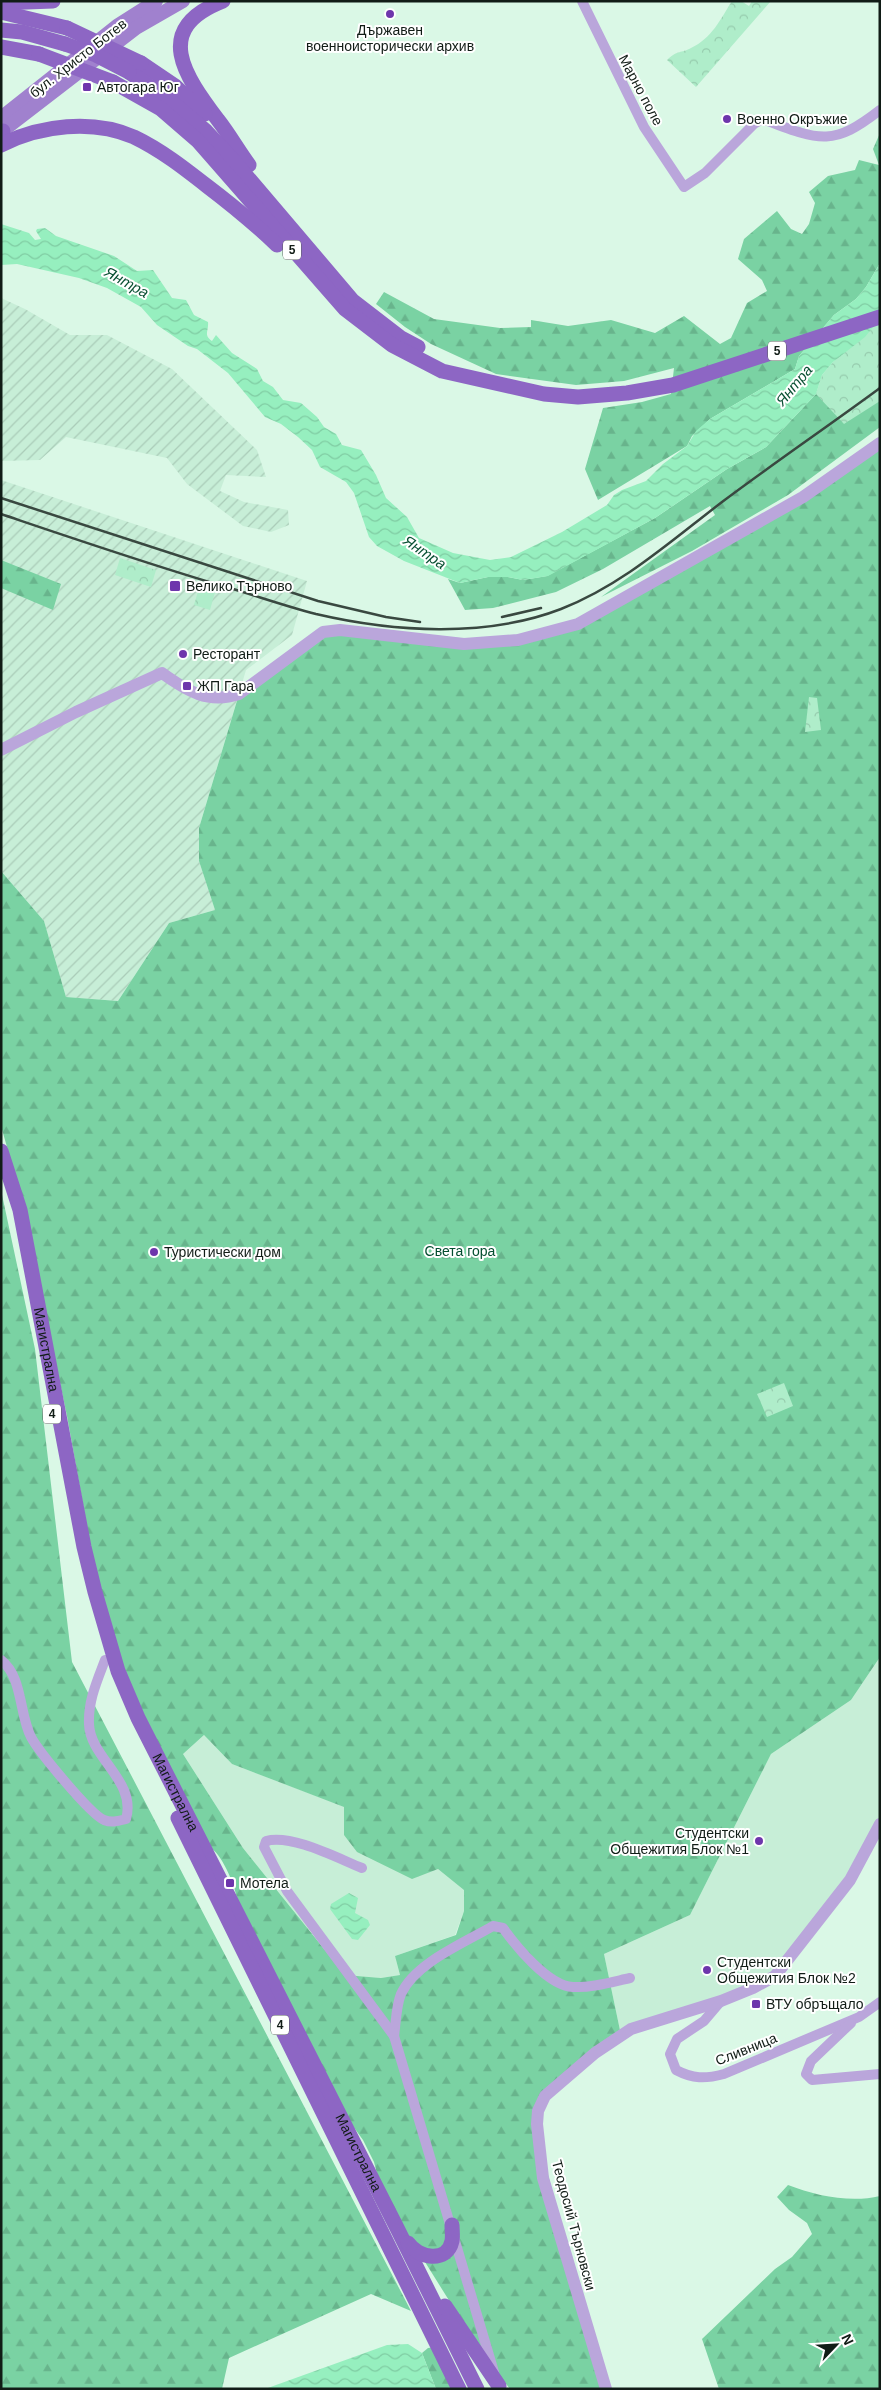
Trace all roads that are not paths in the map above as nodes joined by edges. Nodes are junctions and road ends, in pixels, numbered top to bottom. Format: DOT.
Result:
graph roads {
  1 [pos="53,1"];
  2 [pos="156,1"];
  3 [pos="223,1"];
  4 [pos="582,1"];
  5 [pos="1,3"];
  6 [pos="177,4"];
  7 [pos="1,12"];
  8 [pos="1,30"];
  9 [pos="1,47"];
  10 [pos="135,68"];
  11 [pos="880,110"];
  12 [pos="2,132"];
  13 [pos="242,156"];
  14 [pos="286,224"];
  15 [pos="331,296"];
  16 [pos="880,317"];
  17 [pos="494,383"];
  18 [pos="880,442"];
  19 [pos="1,750"];
  20 [pos="1,1151"];
  21 [pos="1,1167"];
  22 [pos="1,1660"];
  23 [pos="105,1660"];
  24 [pos="878,1828"];
  25 [pos="362,1868"];
  26 [pos="630,1978"];
  27 [pos="721,2001"];
  28 [pos="880,2002"];
  29 [pos="859,2017"];
  30 [pos="394,2036"];
  31 [pos="880,2074"];
  32 [pos="452,2225"];
  33 [pos="396,2226"];
  34 [pos="414,2261"];
  35 [pos="500,2387"];
  36 [pos="459,2389"];
  37 [pos="476,2389"];
  38 [pos="606,2389"];
  1 -- 5 [label="main road"];
  2 -- 12 [label="main road, бул. Христо Ботев"];
  3 -- 13 [label="main road"];
  4 -- 11 [label="street, Марно поле"];
  6 -- 12 [label="main road"];
  7 -- 10 [label="main road, bridge"];
  8 -- 10 [label="main road, 5, bridge"];
  9 -- 15 [label="main road, 5, bridge"];
  10 -- 13 [label="main road"];
  10 -- 14 [label="main road, 5"];
  12 -- 15 [label="main road"];
  13 -- 14 [label="main road"];
  14 -- 17 [label="main road, 5"];
  15 -- 17 [label="main road, 5"];
  16 -- 17 [label="main road, 5"];
  18 -- 19 [label="street"];
  20 -- 33 [label="main road, Магистрална / 4"];
  21 -- 23 [label="main road, Магистрална / 4"];
  22 -- 23 [label="street"];
  23 -- 36 [label="main road, Магистрална / 4"];
  24 -- 27 [label="street, Теодосий Търновски"];
  25 -- 30 [label="street"];
  26 -- 30 [label="street"];
  27 -- 29 [label="street, Сливница"];
  27 -- 38 [label="street, Теодосий Търновски"];
  28 -- 29 [label="street, Сливница"];
  29 -- 31 [label="street"];
  30 -- 32 [label="street"];
  32 -- 33 [label="main road"];
  32 -- 35 [label="street"];
  33 -- 34 [label="main road, Магистрална / 4"];
  34 -- 35 [label="main road"];
  34 -- 37 [label="main road, Магистрална / 4"];
}
